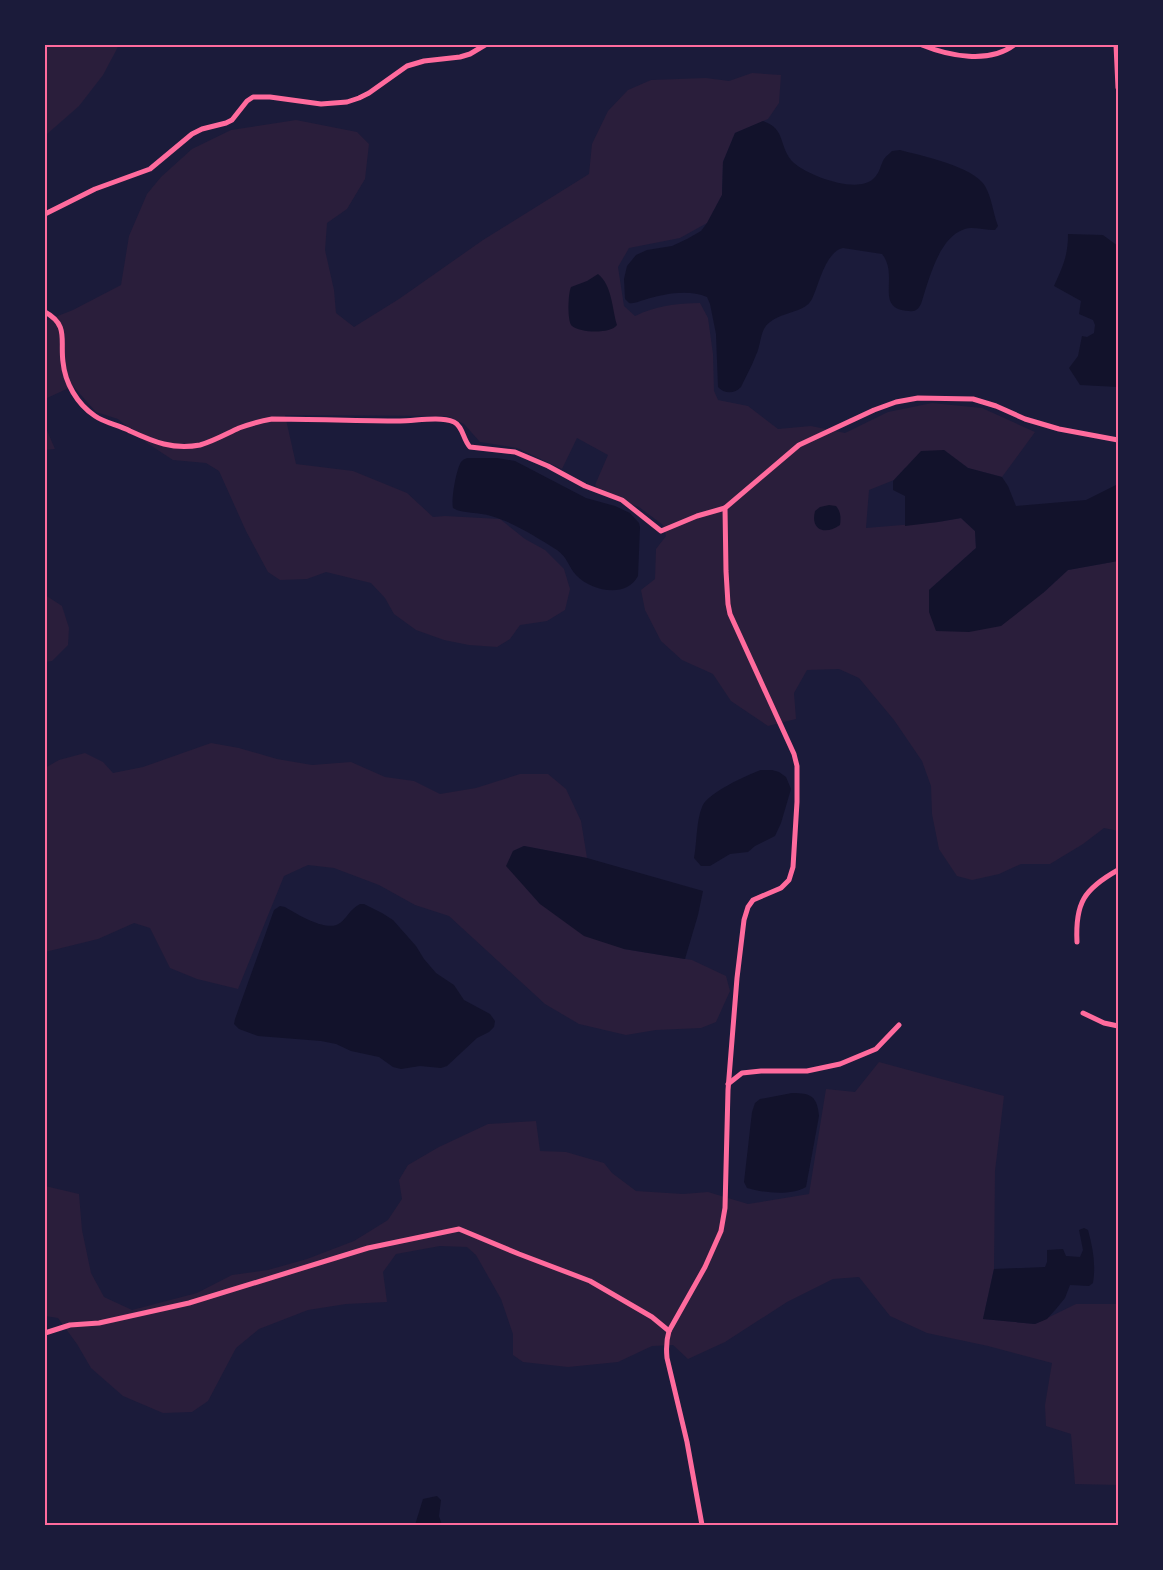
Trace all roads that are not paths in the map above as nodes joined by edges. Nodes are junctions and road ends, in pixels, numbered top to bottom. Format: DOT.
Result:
graph roads {
  1 [pos="486,45"];
  2 [pos="922,45"];
  3 [pos="1014,45"];
  4 [pos="1116,45"];
  5 [pos="1118,88"];
  6 [pos="45,214"];
  7 [pos="45,312"];
  8 [pos="1118,440"];
  9 [pos="725,508"];
  10 [pos="1118,870"];
  11 [pos="1077,942"];
  12 [pos="1083,1013"];
  13 [pos="899,1025"];
  14 [pos="1118,1026"];
  15 [pos="728,1084"];
  16 [pos="669,1332"];
  17 [pos="45,1333"];
  18 [pos="702,1525"];
  1 -- 6 [label="street"];
  2 -- 3 [label="street"];
  4 -- 5 [label="street"];
  7 -- 9 [label="street"];
  8 -- 9 [label="street"];
  9 -- 15 [label="street"];
  10 -- 11 [label="street"];
  12 -- 14 [label="street"];
  13 -- 15 [label="street"];
  15 -- 16 [label="street"];
  16 -- 17 [label="street"];
  16 -- 18 [label="street"];
}
